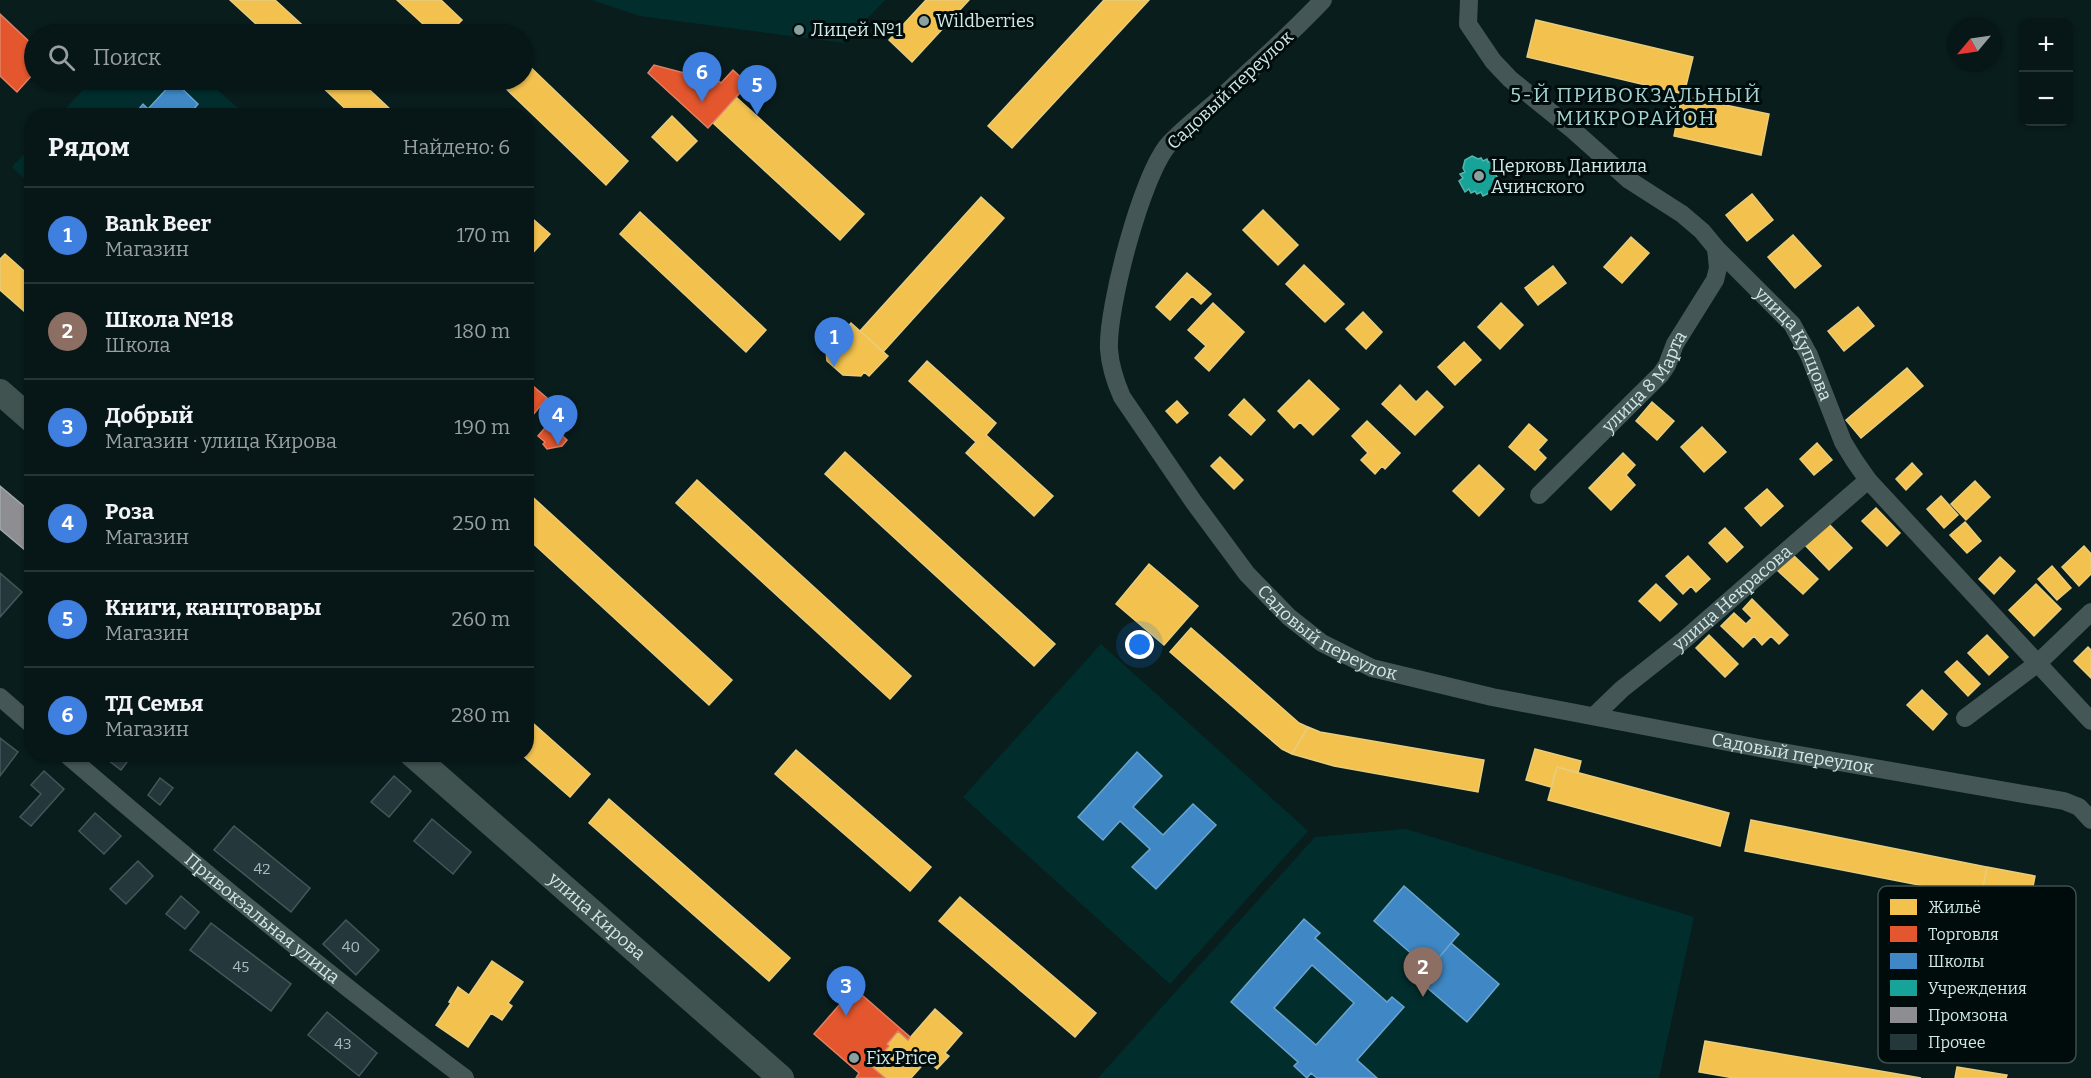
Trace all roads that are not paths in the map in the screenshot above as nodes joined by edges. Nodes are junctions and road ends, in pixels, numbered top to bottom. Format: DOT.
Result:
graph roads {
  1 [pos="1323,0"];
  2 [pos="1469,0"];
  3 [pos="1716,248"];
  4 [pos="0,392"];
  5 [pos="24,413"];
  6 [pos="1868,480"];
  7 [pos="1539,495"];
  8 [pos="2091,612"];
  9 [pos="2038,663"];
  10 [pos="0,697"];
  11 [pos="1594,716"];
  12 [pos="24,718"];
  13 [pos="1965,718"];
  14 [pos="2091,721"];
  15 [pos="75,762"];
  16 [pos="421,762"];
  17 [pos="2091,820"];
  18 [pos="465,1078"];
  19 [pos="781,1078"];
  1 -- 11 [label="street, Садовый переулок"];
  2 -- 3 [label="street, улица Купцова"];
  3 -- 6 [label="street, улица Купцова"];
  3 -- 7 [label="street, улица 8 Марта"];
  4 -- 5 [label="main road"];
  6 -- 9 [label="street, улица Купцова"];
  6 -- 11 [label="street, улица Некрасова"];
  8 -- 9 [label="street"];
  9 -- 13 [label="street"];
  9 -- 14 [label="street, улица Купцова"];
  10 -- 12 [label="street"];
  11 -- 17 [label="street, Садовый переулок"];
  15 -- 18 [label="street, Привокзальная улица"];
  16 -- 19 [label="main road, улица Кирова"];
}
